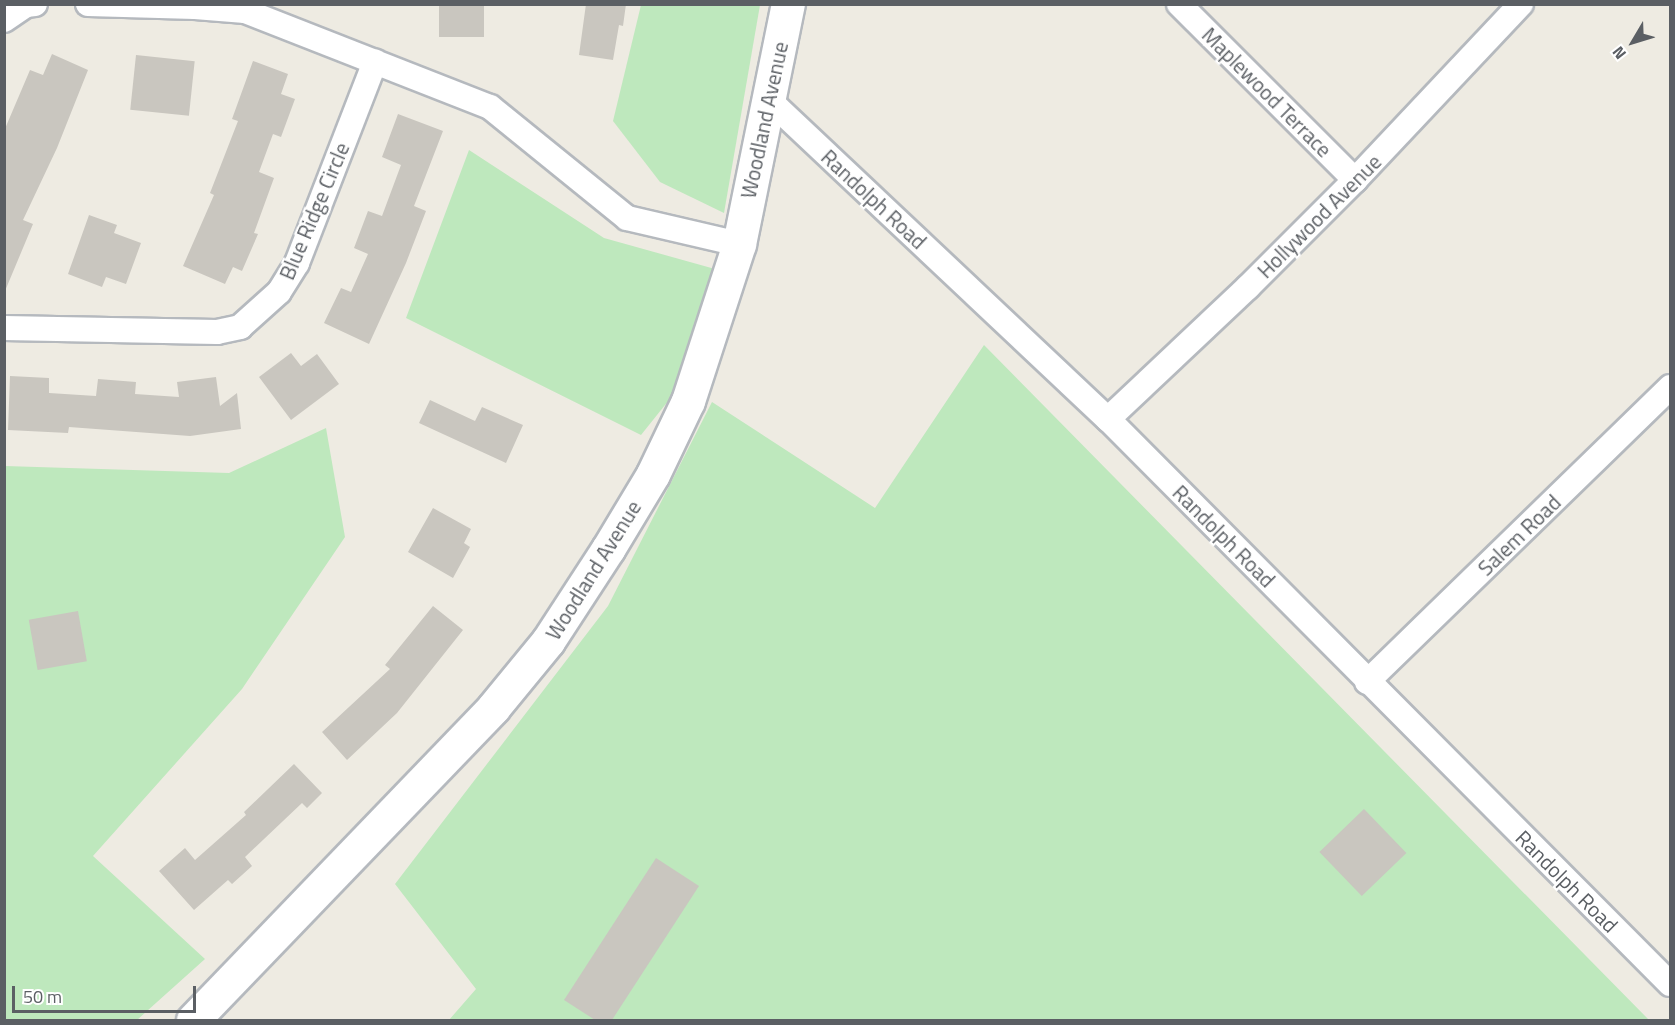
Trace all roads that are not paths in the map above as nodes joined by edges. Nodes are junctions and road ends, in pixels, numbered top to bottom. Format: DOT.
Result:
graph roads {
  1 [pos="35,4"];
  2 [pos="88,4"];
  3 [pos="788,4"];
  4 [pos="1179,4"];
  5 [pos="1521,4"];
  6 [pos="4,20"];
  7 [pos="375,62"];
  8 [pos="768,99"];
  9 [pos="1355,180"];
  10 [pos="739,244"];
  11 [pos="4,328"];
  12 [pos="1671,387"];
  13 [pos="1108,419"];
  14 [pos="1367,682"];
  15 [pos="1671,984"];
  16 [pos="193,1020"];
  1 -- 6 [label="street"];
  2 -- 7 [label="street"];
  3 -- 8 [label="street, Woodland Avenue"];
  4 -- 9 [label="street, Maplewood Terrace"];
  5 -- 9 [label="street, Hollywood Avenue"];
  7 -- 10 [label="street"];
  7 -- 11 [label="street, Blue Ridge Circle"];
  8 -- 10 [label="street, Woodland Avenue"];
  8 -- 13 [label="street, Randolph Road"];
  9 -- 13 [label="street, Hollywood Avenue"];
  10 -- 16 [label="street, Woodland Avenue"];
  12 -- 14 [label="street, Salem Road"];
  13 -- 14 [label="street, Randolph Road"];
  14 -- 15 [label="street, Randolph Road"];
}
